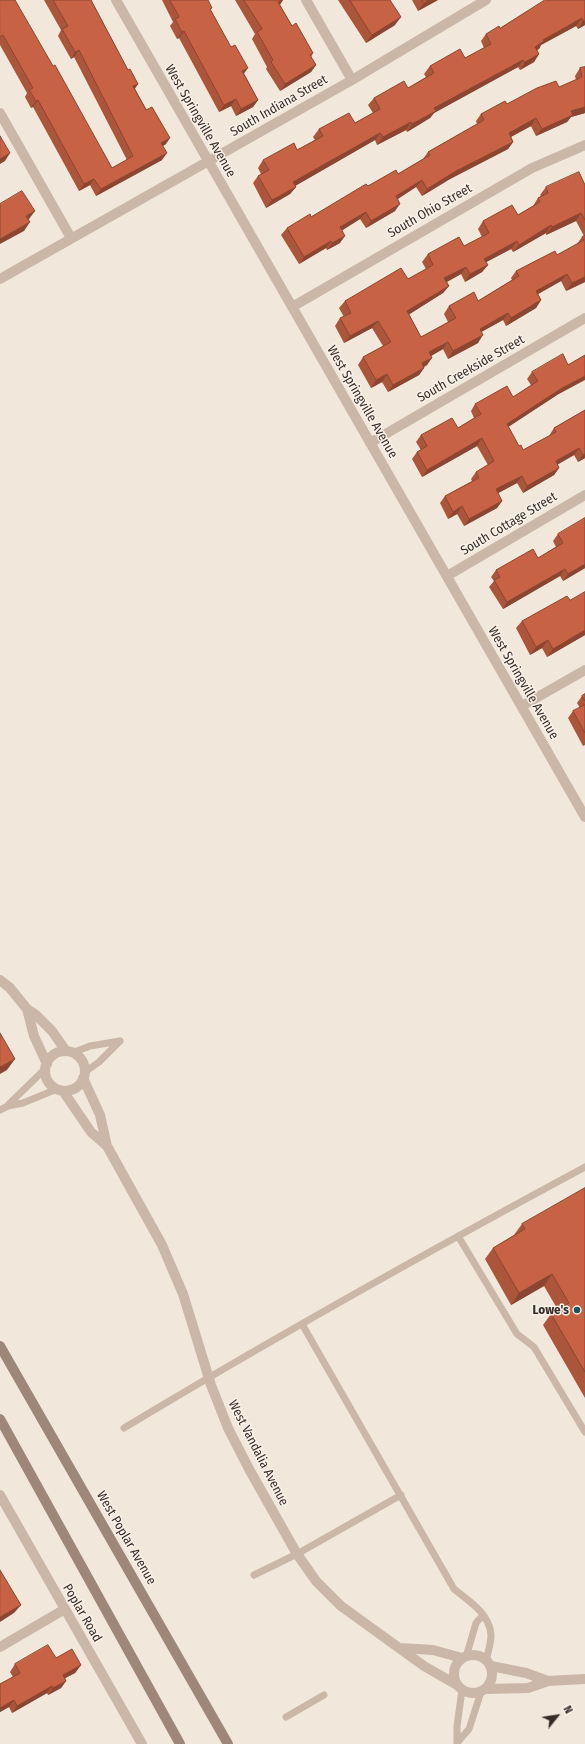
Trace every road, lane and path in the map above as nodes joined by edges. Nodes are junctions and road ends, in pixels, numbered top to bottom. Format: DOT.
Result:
graph roads {
  1 [pos="116,0"];
  2 [pos="306,0"];
  3 [pos="485,0"];
  4 [pos="352,80"];
  5 [pos="0,113"];
  6 [pos="585,145"];
  7 [pos="209,162"];
  8 [pos="71,238"];
  9 [pos="0,279"];
  10 [pos="292,307"];
  11 [pos="585,318"];
  12 [pos="370,443"];
  13 [pos="585,495"];
  14 [pos="447,576"];
  15 [pos="585,670"];
  16 [pos="522,706"];
  17 [pos="585,816"];
  18 [pos="0,980"];
  19 [pos="27,1009"];
  20 [pos="69,1052"];
  21 [pos="46,1066"];
  22 [pos="84,1075"];
  23 [pos="60,1090"];
  24 [pos="8,1106"];
  25 [pos="0,1110"];
  26 [pos="107,1146"];
  27 [pos="585,1167"];
  28 [pos="458,1236"];
  29 [pos="302,1324"];
  30 [pos="0,1346"];
  31 [pos="208,1377"];
  32 [pos="0,1419"];
  33 [pos="124,1428"];
  34 [pos="585,1432"];
  35 [pos="0,1495"];
  36 [pos="401,1495"];
  37 [pos="297,1554"];
  38 [pos="254,1575"];
  39 [pos="65,1609"];
  40 [pos="483,1615"];
  41 [pos="0,1647"];
  42 [pos="400,1648"];
  43 [pos="464,1657"];
  44 [pos="489,1663"];
  45 [pos="585,1679"];
  46 [pos="548,1681"];
  47 [pos="459,1687"];
  48 [pos="484,1690"];
  49 [pos="324,1695"];
  50 [pos="286,1717"];
  51 [pos="457,1743"];
  52 [pos="142,1744"];
  53 [pos="180,1744"];
  54 [pos="228,1744"];
  1 -- 7 [label="street, West Springville Avenue"];
  2 -- 4 [label="street"];
  3 -- 4 [label="street, South Indiana Street"];
  4 -- 7 [label="street, South Indiana Street"];
  5 -- 8 [label="street"];
  6 -- 10 [label="street, South Ohio Street"];
  7 -- 8 [label="street, South Indiana Street"];
  7 -- 10 [label="street, West Springville Avenue"];
  8 -- 9 [label="street, South Indiana Street"];
  10 -- 12 [label="street, West Springville Avenue"];
  11 -- 12 [label="street, South Creekside Street"];
  12 -- 14 [label="street, West Springville Avenue"];
  13 -- 14 [label="street, South Cottage Street"];
  14 -- 16 [label="street, West Springville Avenue"];
  15 -- 16 [label="street"];
  16 -- 17 [label="street, West Springville Avenue"];
  18 -- 19 [label="street"];
  19 -- 20 [label="street"];
  19 -- 21 [label="street"];
  20 -- 21 [label="street"];
  20 -- 22 [label="street"];
  20 -- 22 [label="lane"];
  21 -- 23 [label="street"];
  21 -- 24 [label="lane"];
  22 -- 23 [label="street"];
  22 -- 26 [label="street, West Vandalia Avenue"];
  23 -- 24 [label="lane"];
  23 -- 26 [label="street, West Vandalia Avenue"];
  24 -- 25 [label="lane"];
  26 -- 31 [label="street, West Vandalia Avenue"];
  27 -- 28 [label="lane"];
  28 -- 29 [label="lane"];
  28 -- 34 [label="lane"];
  29 -- 31 [label="lane"];
  29 -- 36 [label="lane"];
  30 -- 54 [label="main road, West Poplar Avenue"];
  31 -- 33 [label="lane"];
  31 -- 37 [label="street, West Vandalia Avenue"];
  32 -- 53 [label="main road"];
  35 -- 39 [label="street, Poplar Road"];
  36 -- 37 [label="lane"];
  36 -- 40 [label="lane"];
  37 -- 38 [label="lane"];
  37 -- 42 [label="street, West Vandalia Avenue"];
  39 -- 41 [label="street"];
  39 -- 52 [label="street, Poplar Road"];
  40 -- 43 [label="lane"];
  40 -- 44 [label="lane"];
  42 -- 43 [label="street"];
  42 -- 47 [label="street, West Vandalia Avenue"];
  43 -- 44 [label="street"];
  43 -- 47 [label="street"];
  44 -- 46 [label="street"];
  44 -- 48 [label="street"];
  45 -- 46 [label="street"];
  46 -- 48 [label="street"];
  47 -- 48 [label="street"];
  47 -- 51 [label="lane"];
  48 -- 51 [label="lane"];
  49 -- 50 [label="lane"];
}
